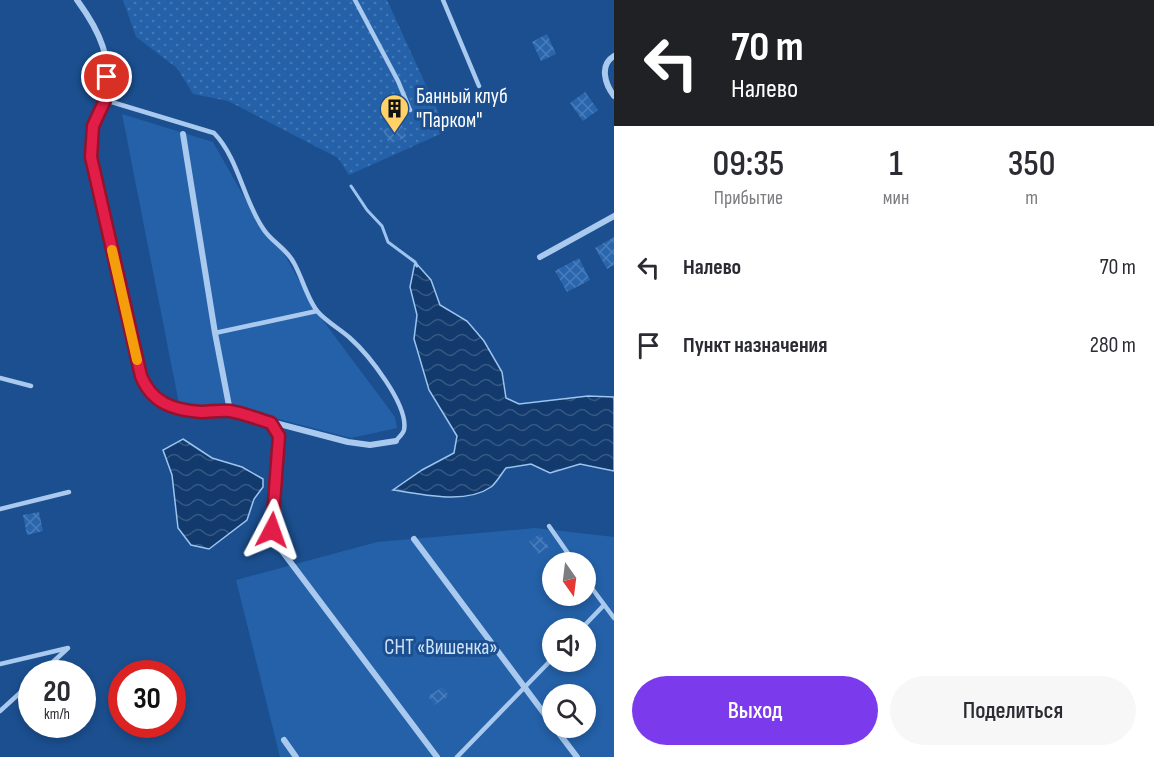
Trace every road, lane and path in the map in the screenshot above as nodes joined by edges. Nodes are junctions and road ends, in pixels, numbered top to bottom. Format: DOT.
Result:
graph roads {
  1 [pos="77,0"];
  2 [pos="355,0"];
  3 [pos="443,0"];
  4 [pos="614,56"];
  5 [pos="479,86"];
  6 [pos="614,96"];
  7 [pos="105,100"];
  8 [pos="410,110"];
  9 [pos="183,134"];
  10 [pos="614,216"];
  11 [pos="540,257"];
  12 [pos="317,311"];
  13 [pos="215,333"];
  14 [pos="0,378"];
  15 [pos="31,386"];
  16 [pos="230,411"];
  17 [pos="271,423"];
  18 [pos="396,441"];
  19 [pos="69,492"];
  20 [pos="0,508"];
  21 [pos="549,526"];
  22 [pos="414,539"];
  23 [pos="567,552"];
  24 [pos="596,594"];
  25 [pos="604,605"];
  26 [pos="592,618"];
  27 [pos="614,618"];
  28 [pos="55,660"];
  29 [pos="0,664"];
  30 [pos="542,670"];
  31 [pos="525,688"];
  32 [pos="18,695"];
  33 [pos="0,711"];
  34 [pos="542,711"];
  35 [pos="562,738"];
  36 [pos="284,740"];
  37 [pos="296,757"];
  38 [pos="437,757"];
  39 [pos="457,757"];
  40 [pos="577,757"];
  1 -- 7 [label="street"];
  2 -- 8 [label="lane"];
  3 -- 5 [label="lane"];
  4 -- 6 [label="street"];
  7 -- 12 [label="lane"];
  7 -- 16 [label="street"];
  9 -- 13 [label="street"];
  10 -- 11 [label="street"];
  12 -- 13 [label="lane"];
  12 -- 18 [label="lane"];
  13 -- 16 [label="street"];
  14 -- 15 [label="lane"];
  16 -- 17 [label="street"];
  17 -- 18 [label="street"];
  17 -- 38 [label="street"];
  19 -- 20 [label="lane"];
  21 -- 23 [label="lane"];
  22 -- 31 [label="street"];
  24 -- 25 [label="lane"];
  25 -- 26 [label="lane"];
  25 -- 27 [label="lane"];
  28 -- 29 [label="lane"];
  30 -- 31 [label="lane"];
  31 -- 34 [label="street"];
  31 -- 39 [label="lane"];
  32 -- 33 [label="lane"];
  35 -- 40 [label="street"];
  36 -- 37 [label="street"];
}
